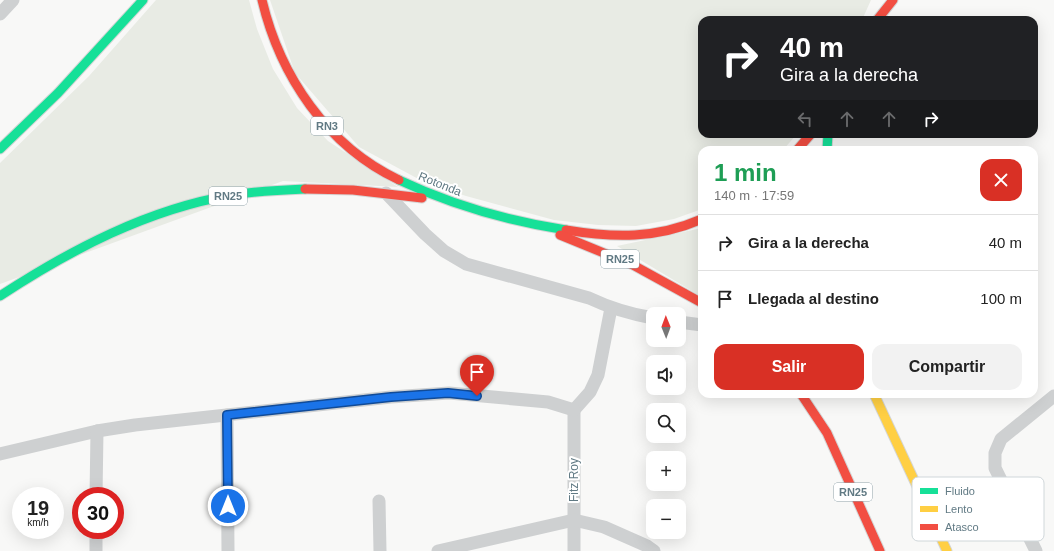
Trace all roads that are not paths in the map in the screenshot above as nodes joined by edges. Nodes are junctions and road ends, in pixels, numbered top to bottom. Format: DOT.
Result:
graph roads {
  1 [pos="13,0"];
  2 [pos="143,0"];
  3 [pos="262,0"];
  4 [pos="882,0"];
  5 [pos="893,0"];
  6 [pos="0,14"];
  7 [pos="877,16"];
  8 [pos="879,16"];
  9 [pos="808,138"];
  10 [pos="800,146"];
  11 [pos="0,149"];
  12 [pos="386,193"];
  13 [pos="449,202"];
  14 [pos="698,220"];
  15 [pos="533,226"];
  16 [pos="0,296"];
  17 [pos="698,301"];
  18 [pos="612,308"];
  19 [pos="646,317"];
  20 [pos="686,323"];
  21 [pos="698,324"];
  22 [pos="1054,396"];
  23 [pos="804,398"];
  24 [pos="876,398"];
  25 [pos="574,410"];
  26 [pos="227,415"];
  27 [pos="97,432"];
  28 [pos="0,454"];
  29 [pos="913,477"];
  30 [pos="999,477"];
  31 [pos="96,487"];
  32 [pos="379,502"];
  33 [pos="574,520"];
  34 [pos="96,539"];
  35 [pos="942,541"];
  36 [pos="1031,541"];
  37 [pos="96,551"];
  38 [pos="228,551"];
  39 [pos="380,551"];
  40 [pos="438,551"];
  41 [pos="574,551"];
  42 [pos="654,551"];
  43 [pos="880,551"];
  44 [pos="947,551"];
  45 [pos="1036,551"];
  1 -- 6 [label="street"];
  2 -- 11 [label="main road"];
  3 -- 13 [label="main road, Rotonda / RN3"];
  4 -- 7 [label="main road"];
  5 -- 8 [label="main road"];
  9 -- 10 [label="main road"];
  12 -- 13 [label="main road, RN25"];
  12 -- 16 [label="main road, RN25"];
  12 -- 18 [label="street"];
  13 -- 15 [label="main road, Rotonda / RN25"];
  14 -- 15 [label="main road, Rotonda"];
  15 -- 17 [label="main road, RN25"];
  18 -- 19 [label="street"];
  18 -- 25 [label="street"];
  20 -- 21 [label="street"];
  22 -- 30 [label="street"];
  23 -- 43 [label="main road, RN25"];
  24 -- 29 [label="main road"];
  25 -- 26 [label="street"];
  25 -- 33 [label="street, Fitz Roy"];
  26 -- 27 [label="street"];
  26 -- 38 [label="street"];
  27 -- 28 [label="street"];
  27 -- 31 [label="street"];
  32 -- 39 [label="street"];
  33 -- 40 [label="street"];
  33 -- 41 [label="street, Fitz Roy"];
  33 -- 42 [label="street"];
  34 -- 37 [label="street"];
  35 -- 44 [label="main road"];
  36 -- 45 [label="street"];
}
